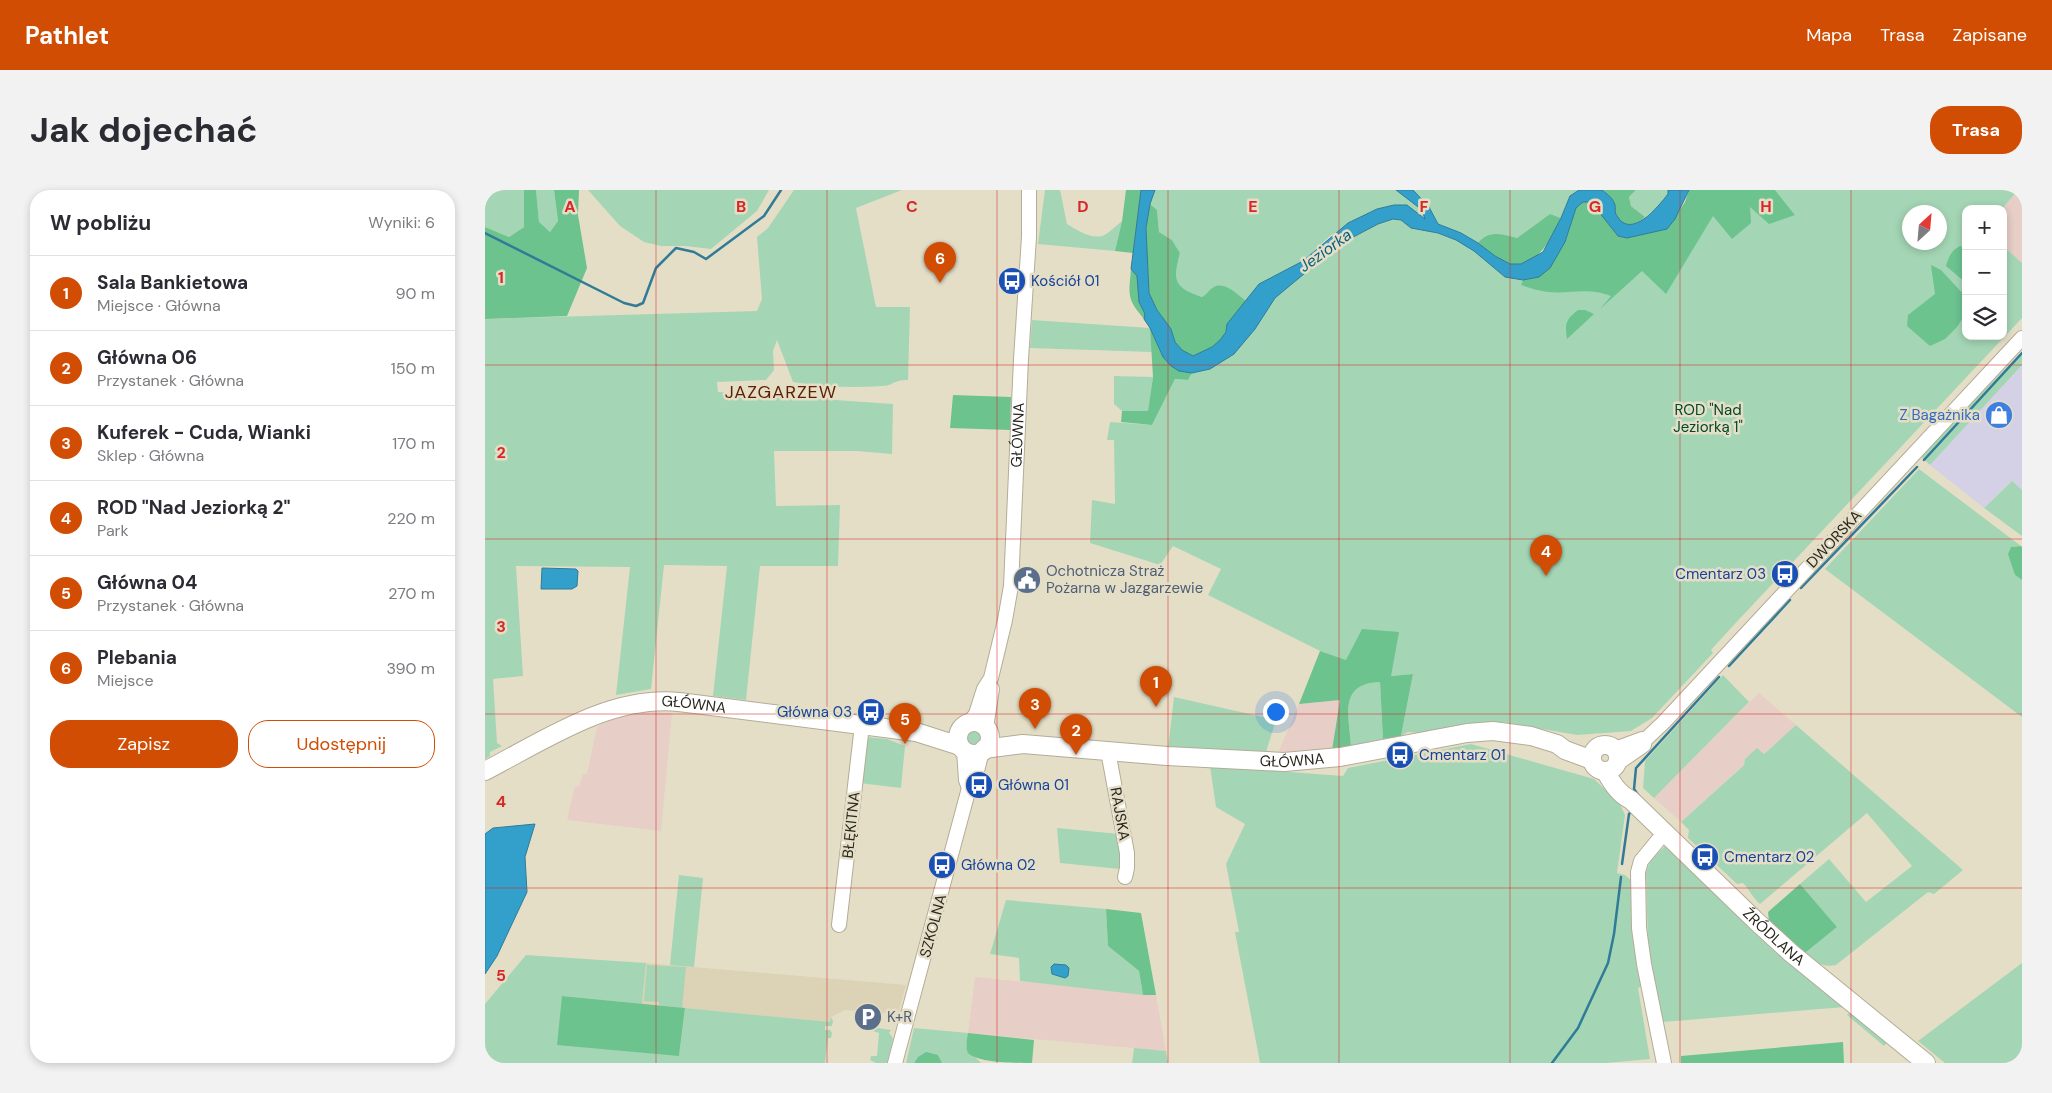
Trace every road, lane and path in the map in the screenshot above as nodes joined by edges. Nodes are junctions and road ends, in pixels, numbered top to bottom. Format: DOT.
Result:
graph roads {
  1 [pos="1029,190"];
  2 [pos="2022,338"];
  3 [pos="991,678"];
  4 [pos="862,725"];
  5 [pos="987,730"];
  6 [pos="970,741"];
  7 [pos="1023,744"];
  8 [pos="1108,751"];
  9 [pos="1594,754"];
  10 [pos="1614,762"];
  11 [pos="485,771"];
  12 [pos="1664,833"];
  13 [pos="1125,877"];
  14 [pos="839,925"];
  15 [pos="895,1063"];
  16 [pos="1664,1063"];
  17 [pos="1926,1063"];
  1 -- 3 [label="street, GŁÓWNA"];
  2 -- 10 [label="street, DWORSKA"];
  3 -- 5 [label="street, GŁÓWNA"];
  3 -- 6 [label="street, GŁÓWNA"];
  4 -- 6 [label="main road, GŁÓWNA"];
  4 -- 11 [label="main road, GŁÓWNA"];
  4 -- 14 [label="street, BŁĘKITNA"];
  5 -- 6 [label="main road"];
  5 -- 7 [label="main road, GŁÓWNA"];
  6 -- 7 [label="main road, GŁÓWNA"];
  6 -- 15 [label="street, SZKOLNA"];
  7 -- 8 [label="main road, GŁÓWNA"];
  8 -- 9 [label="main road, GŁÓWNA"];
  8 -- 13 [label="street, RAJSKA"];
  9 -- 10 [label="main road, ŹRÓDLANA"];
  9 -- 10 [label="main road"];
  10 -- 12 [label="main road, ŹRÓDLANA"];
  12 -- 16 [label="street"];
  12 -- 17 [label="main road, ŹRÓDLANA"];
}
